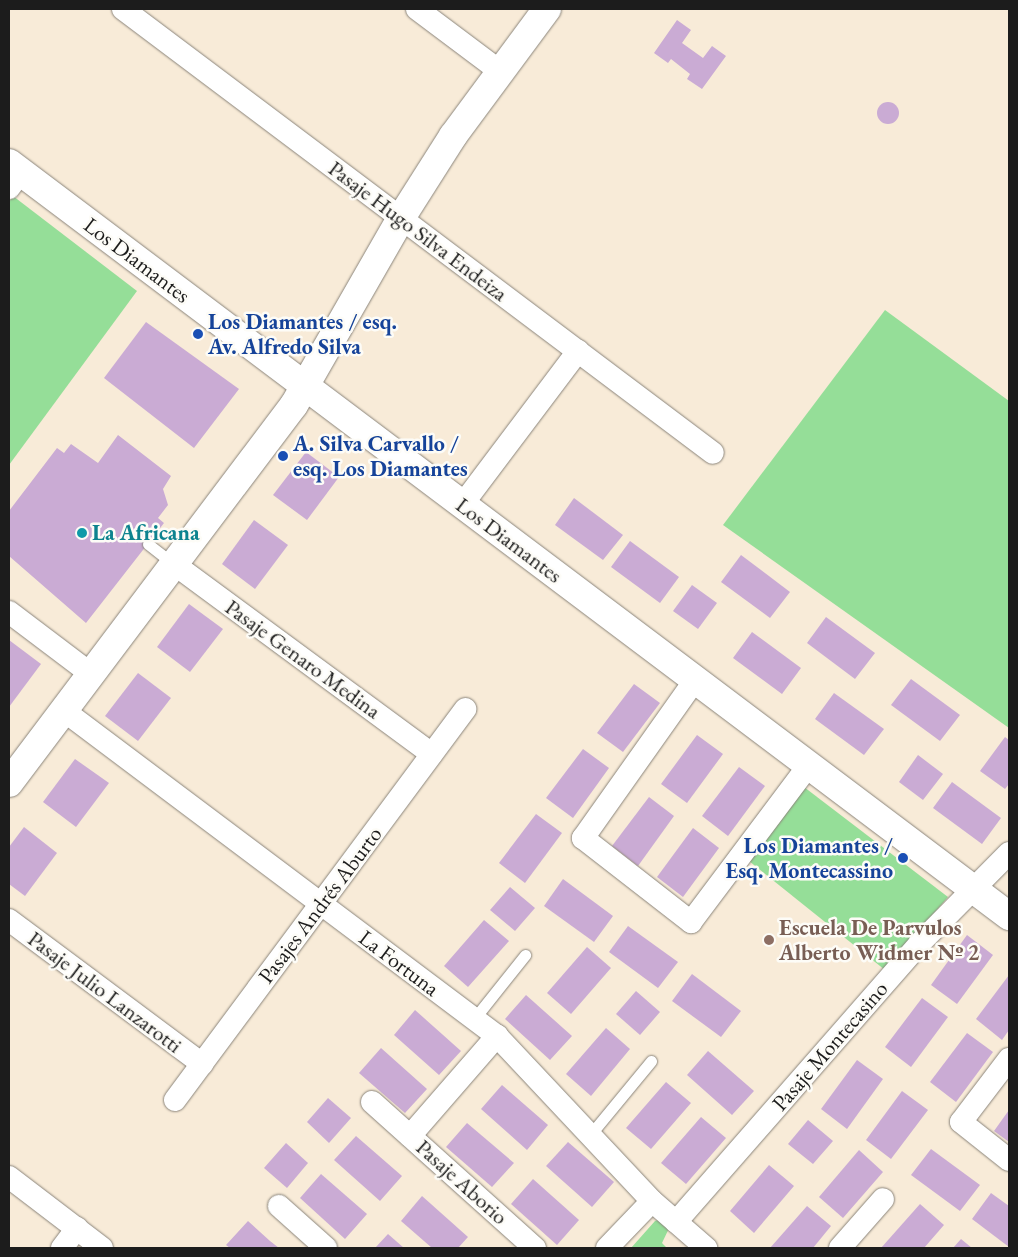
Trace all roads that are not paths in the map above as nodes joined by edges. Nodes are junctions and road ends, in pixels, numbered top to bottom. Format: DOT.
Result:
graph roads {
  1 [pos="123,9"];
  2 [pos="417,9"];
  3 [pos="546,9"];
  4 [pos="500,72"];
  5 [pos="13,174"];
  6 [pos="401,218"];
  7 [pos="578,351"];
  8 [pos="305,387"];
  9 [pos="713,453"];
  10 [pos="462,505"];
  11 [pos="148,544"];
  12 [pos="174,564"];
  13 [pos="9,612"];
  14 [pos="91,674"];
  15 [pos="695,680"];
  16 [pos="466,709"];
  17 [pos="63,710"];
  18 [pos="432,754"];
  19 [pos="808,766"];
  20 [pos="9,783"];
  21 [pos="1009,853"];
  22 [pos="971,888"];
  23 [pos="321,904"];
  24 [pos="1009,916"];
  25 [pos="9,920"];
  26 [pos="525,955"];
  27 [pos="474,1018"];
  28 [pos="497,1036"];
  29 [pos="1009,1059"];
  30 [pos="651,1061"];
  31 [pos="202,1064"];
  32 [pos="175,1100"];
  33 [pos="372,1102"];
  34 [pos="590,1135"];
  35 [pos="410,1136"];
  36 [pos="1009,1160"];
  37 [pos="9,1176"];
  38 [pos="883,1199"];
  39 [pos="652,1201"];
  40 [pos="279,1206"];
  41 [pos="676,1222"];
  42 [pos="77,1228"];
  43 [pos="62,1248"];
  44 [pos="102,1248"];
  45 [pos="326,1248"];
  46 [pos="535,1248"];
  47 [pos="606,1248"];
  48 [pos="706,1248"];
  49 [pos="840,1248"];
  1 -- 6 [label="street, Pasaje Hugo Silva Endeiza"];
  2 -- 4 [label="street"];
  3 -- 4 [label="street"];
  4 -- 6 [label="street"];
  5 -- 8 [label="street, Los Diamantes"];
  6 -- 7 [label="street, Pasaje Hugo Silva Endeiza"];
  6 -- 8 [label="street"];
  7 -- 9 [label="street, Pasaje Hugo Silva Endeiza"];
  7 -- 10 [label="street"];
  8 -- 10 [label="street, Los Diamantes"];
  8 -- 12 [label="street"];
  10 -- 15 [label="street, Los Diamantes"];
  11 -- 12 [label="lane"];
  12 -- 14 [label="street"];
  12 -- 18 [label="street, Pasaje Genaro Medina"];
  13 -- 14 [label="street"];
  14 -- 17 [label="street"];
  15 -- 19 [label="street, Los Diamantes"];
  15 -- 19 [label="street"];
  16 -- 18 [label="street, Pasajes Andrés Aburto"];
  17 -- 20 [label="street"];
  17 -- 23 [label="street, La Fortuna"];
  18 -- 23 [label="street, Pasajes Andrés Aburto"];
  19 -- 22 [label="street, Los Diamantes"];
  21 -- 22 [label="street, Pasaje Montecasino"];
  22 -- 24 [label="street, Los Diamantes"];
  22 -- 41 [label="street, Pasaje Montecasino"];
  23 -- 27 [label="street, La Fortuna"];
  23 -- 31 [label="street, Pasajes Andrés Aburto"];
  25 -- 31 [label="street, Pasaje Julio Lanzarotti"];
  26 -- 27 [label="lane"];
  27 -- 28 [label="street, La Fortuna"];
  28 -- 34 [label="street, La Fortuna"];
  28 -- 35 [label="street, Pasaje Aborio"];
  29 -- 36 [label="street"];
  30 -- 34 [label="lane"];
  31 -- 32 [label="street, Pasajes Andrés Aburto"];
  33 -- 35 [label="street, Pasaje Aborio"];
  34 -- 39 [label="street, La Fortuna"];
  35 -- 46 [label="street, Pasaje Aborio"];
  37 -- 42 [label="street"];
  38 -- 49 [label="street"];
  39 -- 41 [label="street, La Fortuna"];
  39 -- 47 [label="street"];
  40 -- 45 [label="street"];
  41 -- 48 [label="street, La Fortuna"];
  42 -- 43 [label="street"];
  42 -- 44 [label="street"];
}
